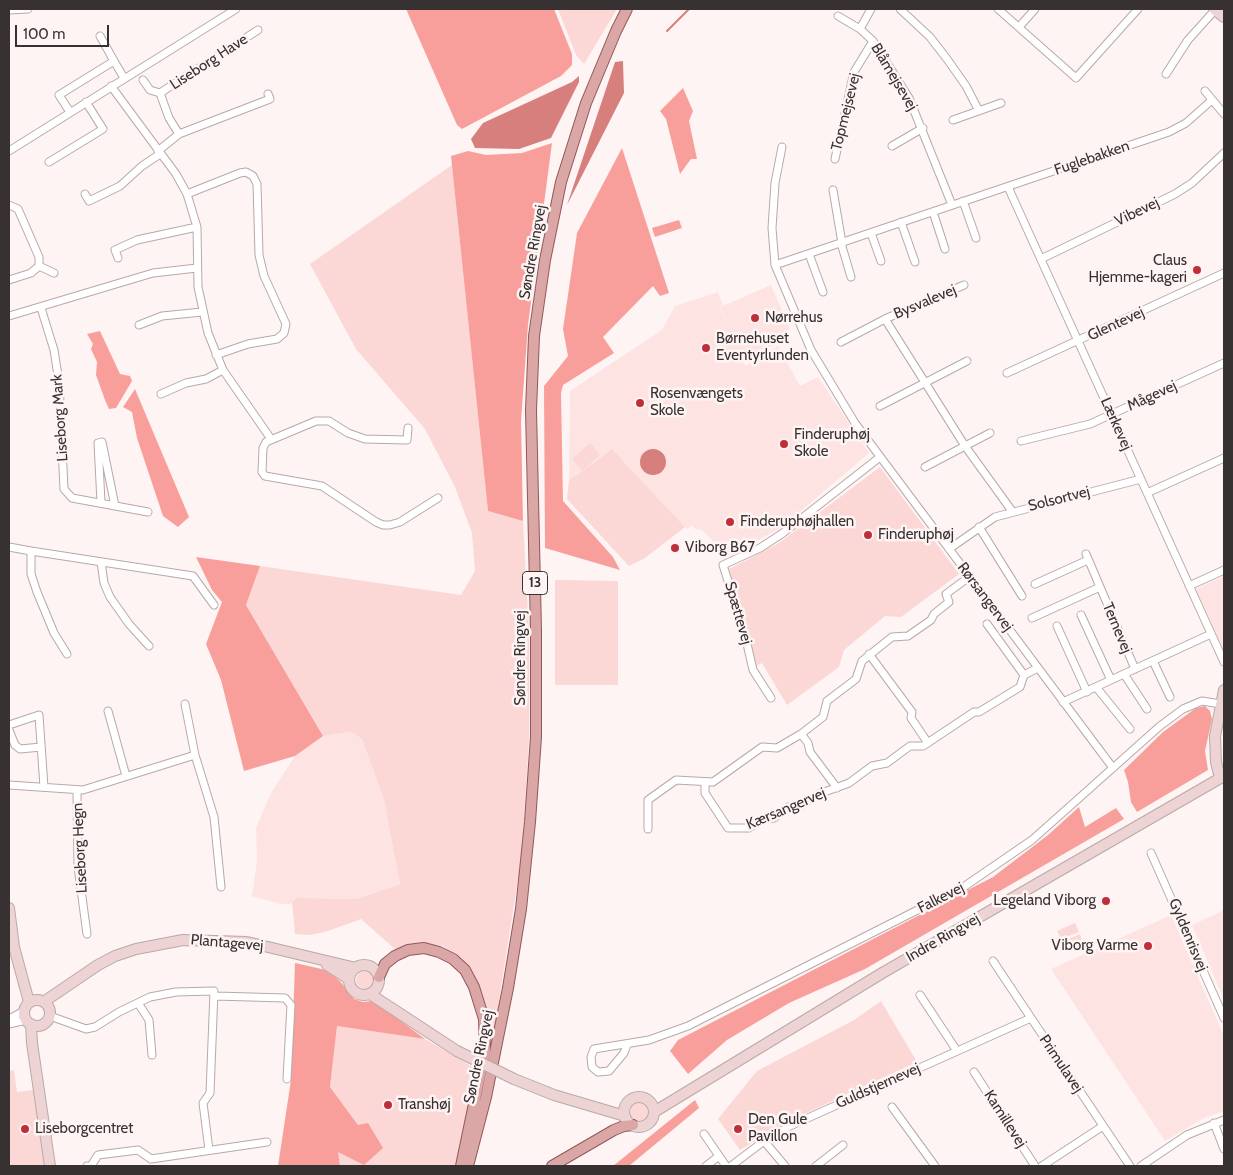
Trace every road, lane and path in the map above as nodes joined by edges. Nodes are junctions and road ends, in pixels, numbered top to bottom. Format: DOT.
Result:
graph roads {
  1 [pos="28,9"];
  2 [pos="236,9"];
  3 [pos="627,9"];
  4 [pos="871,9"];
  5 [pos="900,9"];
  6 [pos="998,9"];
  7 [pos="1035,9"];
  8 [pos="1215,9"];
  9 [pos="9,10"];
  10 [pos="1133,11"];
  11 [pos="838,16"];
  12 [pos="1224,17"];
  13 [pos="1019,27"];
  14 [pos="860,29"];
  15 [pos="258,30"];
  16 [pos="100,36"];
  17 [pos="873,41"];
  18 [pos="114,61"];
  19 [pos="1166,74"];
  20 [pos="124,78"];
  21 [pos="143,80"];
  22 [pos="111,86"];
  23 [pos="1205,91"];
  24 [pos="160,93"];
  25 [pos="268,94"];
  26 [pos="1212,100"];
  27 [pos="86,102"];
  28 [pos="1001,103"];
  29 [pos="979,111"];
  30 [pos="70,112"];
  31 [pos="1224,114"];
  32 [pos="953,120"];
  33 [pos="923,128"];
  34 [pos="179,134"];
  35 [pos="892,146"];
  36 [pos="782,147"];
  37 [pos="9,151"];
  38 [pos="159,152"];
  39 [pos="1224,153"];
  40 [pos="835,158"];
  41 [pos="49,162"];
  42 [pos="1008,187"];
  43 [pos="832,190"];
  44 [pos="85,194"];
  45 [pos="187,194"];
  46 [pos="963,202"];
  47 [pos="9,205"];
  48 [pos="952,205"];
  49 [pos="933,212"];
  50 [pos="902,222"];
  51 [pos="197,227"];
  52 [pos="871,233"];
  53 [pos="976,238"];
  54 [pos="841,243"];
  55 [pos="945,249"];
  56 [pos="809,254"];
  57 [pos="118,258"];
  58 [pos="1041,258"];
  59 [pos="881,261"];
  60 [pos="915,262"];
  61 [pos="39,266"];
  62 [pos="775,266"];
  63 [pos="197,268"];
  64 [pos="54,272"];
  65 [pos="1224,272"];
  66 [pos="851,276"];
  67 [pos="9,280"];
  68 [pos="964,285"];
  69 [pos="823,292"];
  70 [pos="41,308"];
  71 [pos="202,312"];
  72 [pos="9,316"];
  73 [pos="885,319"];
  74 [pos="139,325"];
  75 [pos="841,342"];
  76 [pos="1078,342"];
  77 [pos="216,355"];
  78 [pos="967,361"];
  79 [pos="1224,363"];
  80 [pos="223,370"];
  81 [pos="1007,373"];
  82 [pos="923,382"];
  83 [pos="161,394"];
  84 [pos="880,406"];
  85 [pos="1112,415"];
  86 [pos="408,428"];
  87 [pos="990,433"];
  88 [pos="271,439"];
  89 [pos="1021,441"];
  90 [pos="965,446"];
  91 [pos="880,457"];
  92 [pos="1224,458"];
  93 [pos="926,467"];
  94 [pos="1141,479"];
  95 [pos="1147,493"];
  96 [pos="438,498"];
  97 [pos="101,502"];
  98 [pos="115,506"];
  99 [pos="1012,511"];
  100 [pos="148,512"];
  101 [pos="979,526"];
  102 [pos="9,547"];
  103 [pos="949,548"];
  104 [pos="31,551"];
  105 [pos="101,562"];
  106 [pos="1224,570"];
  107 [pos="969,576"];
  108 [pos="1036,584"];
  109 [pos="1189,586"];
  110 [pos="1100,587"];
  111 [pos="1022,596"];
  112 [pos="214,606"];
  113 [pos="1081,615"];
  114 [pos="1032,618"];
  115 [pos="987,624"];
  116 [pos="1057,626"];
  117 [pos="1211,634"];
  118 [pos="149,646"];
  119 [pos="67,654"];
  120 [pos="870,654"];
  121 [pos="1153,661"];
  122 [pos="1224,662"];
  123 [pos="1038,668"];
  124 [pos="1135,669"];
  125 [pos="1124,674"];
  126 [pos="1024,675"];
  127 [pos="1110,680"];
  128 [pos="1096,687"];
  129 [pos="1224,690"];
  130 [pos="1087,692"];
  131 [pos="770,698"];
  132 [pos="1170,698"];
  133 [pos="1063,702"];
  134 [pos="185,704"];
  135 [pos="1221,704"];
  136 [pos="1147,709"];
  137 [pos="108,711"];
  138 [pos="9,725"];
  139 [pos="1130,729"];
  140 [pos="9,730"];
  141 [pos="801,734"];
  142 [pos="928,742"];
  143 [pos="41,747"];
  144 [pos="195,755"];
  145 [pos="1113,768"];
  146 [pos="126,776"];
  147 [pos="1222,777"];
  148 [pos="705,782"];
  149 [pos="9,785"];
  150 [pos="44,787"];
  151 [pos="837,788"];
  152 [pos="77,791"];
  153 [pos="648,829"];
  154 [pos="1152,853"];
  155 [pos="221,888"];
  156 [pos="9,908"];
  157 [pos="87,934"];
  158 [pos="321,961"];
  159 [pos="993,961"];
  160 [pos="356,968"];
  161 [pos="349,979"];
  162 [pos="379,982"];
  163 [pos="370,994"];
  164 [pos="920,995"];
  165 [pos="215,996"];
  166 [pos="138,1003"];
  167 [pos="37,1012"];
  168 [pos="406,1017"];
  169 [pos="9,1018"];
  170 [pos="1031,1018"];
  171 [pos="1224,1018"];
  172 [pos="9,1024"];
  173 [pos="627,1045"];
  174 [pos="957,1051"];
  175 [pos="152,1055"];
  176 [pos="974,1072"];
  177 [pos="287,1079"];
  178 [pos="690,1089"];
  179 [pos="650,1102"];
  180 [pos="892,1107"];
  181 [pos="625,1111"];
  182 [pos="654,1112"];
  183 [pos="1224,1120"];
  184 [pos="1214,1123"];
  185 [pos="633,1126"];
  186 [pos="1103,1126"];
  187 [pos="704,1134"];
  188 [pos="764,1141"];
  189 [pos="267,1142"];
  190 [pos="843,1145"];
  191 [pos="1224,1149"];
  192 [pos="209,1150"];
  193 [pos="719,1156"];
  194 [pos="50,1166"];
  195 [pos="88,1166"];
  196 [pos="461,1166"];
  197 [pos="468,1166"];
  198 [pos="552,1166"];
  199 [pos="706,1166"];
  200 [pos="726,1166"];
  201 [pos="731,1166"];
  202 [pos="784,1166"];
  203 [pos="816,1166"];
  204 [pos="935,1166"];
  205 [pos="1035,1166"];
  206 [pos="1042,1166"];
  207 [pos="1130,1166"];
  208 [pos="1141,1166"];
  1 -- 9 [label="street"];
  2 -- 20 [label="street"];
  3 -- 197 [label="main road, Søndre Ringvej / 13"];
  4 -- 14 [label="street"];
  5 -- 29 [label="street"];
  6 -- 13 [label="street"];
  7 -- 13 [label="street"];
  8 -- 12 [label="street"];
  8 -- 19 [label="street"];
  10 -- 13 [label="street"];
  11 -- 14 [label="street, Blåmejsevej"];
  14 -- 17 [label="street, Blåmejsevej"];
  15 -- 24 [label="street, Liseborg Have"];
  16 -- 18 [label="street"];
  17 -- 33 [label="street, Blåmejsevej"];
  17 -- 40 [label="street, Topmejsevej"];
  18 -- 20 [label="street"];
  18 -- 30 [label="street"];
  20 -- 22 [label="street"];
  21 -- 24 [label="street, Liseborg Have"];
  22 -- 27 [label="street"];
  22 -- 38 [label="street"];
  23 -- 26 [label="street"];
  24 -- 34 [label="street, Liseborg Have"];
  25 -- 34 [label="street"];
  26 -- 31 [label="street"];
  26 -- 42 [label="street, Fuglebakken"];
  27 -- 30 [label="street"];
  27 -- 41 [label="street"];
  28 -- 29 [label="street"];
  29 -- 32 [label="street"];
  30 -- 37 [label="street"];
  33 -- 35 [label="street, Blåmejsevej"];
  33 -- 48 [label="street, Blåmejsevej"];
  34 -- 38 [label="street"];
  36 -- 62 [label="street, Rørsangervej"];
  38 -- 44 [label="street"];
  38 -- 45 [label="street"];
  39 -- 58 [label="street, Vibevej"];
  42 -- 46 [label="street, Fuglebakken"];
  42 -- 58 [label="street, Lærkevej"];
  43 -- 54 [label="street"];
  45 -- 51 [label="street"];
  45 -- 77 [label="street"];
  46 -- 48 [label="street, Fuglebakken"];
  46 -- 53 [label="street"];
  47 -- 61 [label="street"];
  48 -- 49 [label="street, Fuglebakken"];
  49 -- 50 [label="street, Fuglebakken"];
  49 -- 55 [label="street"];
  50 -- 52 [label="street, Fuglebakken"];
  50 -- 60 [label="street"];
  51 -- 57 [label="street"];
  51 -- 63 [label="street"];
  52 -- 54 [label="street, Fuglebakken"];
  52 -- 59 [label="street"];
  54 -- 56 [label="street, Fuglebakken"];
  54 -- 66 [label="street"];
  56 -- 62 [label="street, Fuglebakken"];
  56 -- 69 [label="street"];
  58 -- 76 [label="street, Lærkevej"];
  61 -- 64 [label="street"];
  61 -- 67 [label="street"];
  62 -- 91 [label="street, Rørsangervej"];
  63 -- 70 [label="street"];
  63 -- 71 [label="street"];
  65 -- 76 [label="street, Glentevej"];
  68 -- 73 [label="street, Bysvalevej"];
  70 -- 72 [label="street"];
  70 -- 97 [label="street, Liseborg Mark"];
  71 -- 74 [label="street"];
  71 -- 77 [label="street"];
  73 -- 75 [label="street, Bysvalevej"];
  73 -- 82 [label="street, Bysvalevej"];
  76 -- 81 [label="street, Glentevej"];
  76 -- 85 [label="street, Lærkevej"];
  77 -- 80 [label="street"];
  78 -- 82 [label="street"];
  79 -- 85 [label="street, Mågevej"];
  80 -- 83 [label="street"];
  80 -- 88 [label="street"];
  82 -- 84 [label="street"];
  82 -- 90 [label="street, Bysvalevej"];
  85 -- 89 [label="street, Mågevej"];
  85 -- 94 [label="street, Lærkevej"];
  86 -- 88 [label="street"];
  87 -- 90 [label="street"];
  88 -- 96 [label="street"];
  90 -- 93 [label="street"];
  90 -- 99 [label="street, Bysvalevej"];
  91 -- 103 [label="street, Rørsangervej"];
  91 -- 131 [label="street, Spættevej"];
  92 -- 95 [label="street"];
  94 -- 95 [label="street, Lærkevej"];
  94 -- 99 [label="street, Solsortvej"];
  95 -- 109 [label="street, Lærkevej"];
  97 -- 98 [label="street, Liseborg Mark"];
  97 -- 98 [label="street"];
  98 -- 100 [label="street, Liseborg Mark"];
  99 -- 101 [label="street, Solsortvej"];
  101 -- 103 [label="street, Solsortvej"];
  101 -- 111 [label="street"];
  102 -- 104 [label="street"];
  103 -- 107 [label="street, Rørsangervej"];
  104 -- 105 [label="street"];
  104 -- 119 [label="street"];
  105 -- 112 [label="street"];
  105 -- 118 [label="street"];
  106 -- 109 [label="street"];
  107 -- 120 [label="street"];
  107 -- 123 [label="street, Rørsangervej"];
  108 -- 110 [label="street, Ternevej"];
  109 -- 117 [label="street, Lærkevej"];
  110 -- 114 [label="street, Ternevej"];
  110 -- 124 [label="street, Ternevej"];
  113 -- 127 [label="street"];
  115 -- 126 [label="street"];
  116 -- 130 [label="street"];
  117 -- 121 [label="street"];
  117 -- 122 [label="street, Lærkevej"];
  120 -- 141 [label="street"];
  120 -- 142 [label="street"];
  121 -- 124 [label="street"];
  121 -- 132 [label="street"];
  123 -- 126 [label="street, Kærsangervej"];
  123 -- 133 [label="street, Rørsangervej"];
  124 -- 125 [label="street"];
  125 -- 127 [label="street"];
  125 -- 136 [label="street"];
  126 -- 142 [label="street, Kærsangervej"];
  127 -- 128 [label="street"];
  128 -- 130 [label="street"];
  128 -- 139 [label="street"];
  129 -- 135 [label="street"];
  130 -- 133 [label="street"];
  133 -- 145 [label="street, Rørsangervej"];
  134 -- 144 [label="street"];
  135 -- 145 [label="street, Falkevej"];
  135 -- 147 [label="street"];
  137 -- 146 [label="street"];
  138 -- 143 [label="street"];
  140 -- 143 [label="street"];
  141 -- 148 [label="street"];
  141 -- 151 [label="street, Kærsangervej"];
  142 -- 151 [label="street, Kærsangervej"];
  143 -- 150 [label="street"];
  144 -- 146 [label="street, Liseborg Hegn"];
  144 -- 155 [label="street"];
  145 -- 173 [label="street, Falkevej"];
  146 -- 152 [label="street, Liseborg Hegn"];
  147 -- 178 [label="street, Indre Ringvej"];
  148 -- 151 [label="street, Kærsangervej"];
  148 -- 153 [label="street"];
  149 -- 150 [label="street, Liseborg Hegn"];
  150 -- 152 [label="street, Liseborg Hegn"];
  152 -- 157 [label="street, Liseborg Hegn"];
  154 -- 171 [label="street, Gyldenrisvej"];
  156 -- 167 [label="street"];
  158 -- 160 [label="street, Plantagevej"];
  158 -- 161 [label="street, Plantagevej"];
  158 -- 167 [label="street, Plantagevej"];
  159 -- 170 [label="street, Primulavej"];
  160 -- 161 [label="street"];
  160 -- 162 [label="street"];
  161 -- 163 [label="street"];
  162 -- 163 [label="street"];
  162 -- 168 [label="street"];
  162 -- 196 [label="main road"];
  163 -- 168 [label="street"];
  164 -- 174 [label="street"];
  165 -- 166 [label="street"];
  165 -- 177 [label="street"];
  165 -- 192 [label="street"];
  166 -- 167 [label="street"];
  166 -- 175 [label="street"];
  167 -- 169 [label="street"];
  167 -- 172 [label="street"];
  167 -- 194 [label="street"];
  168 -- 181 [label="street, bridge"];
  170 -- 174 [label="street, Guldstjernevej"];
  170 -- 186 [label="street, Primulavej"];
  173 -- 173 [label="street, Falkevej"];
  174 -- 188 [label="street, Guldstjernevej"];
  176 -- 205 [label="street, Kamillevej"];
  178 -- 179 [label="street, Indre Ringvej"];
  178 -- 182 [label="street, Indre Ringvej"];
  179 -- 181 [label="street"];
  179 -- 182 [label="street"];
  180 -- 204 [label="street"];
  181 -- 185 [label="street"];
  182 -- 185 [label="street"];
  183 -- 184 [label="street"];
  184 -- 191 [label="street"];
  184 -- 208 [label="street"];
  185 -- 198 [label="main road"];
  186 -- 206 [label="street"];
  186 -- 207 [label="street, Primulavej"];
  187 -- 193 [label="street"];
  188 -- 201 [label="street, Guldstjernevej"];
  188 -- 202 [label="street"];
  189 -- 192 [label="street"];
  190 -- 203 [label="street"];
  192 -- 195 [label="street"];
  193 -- 199 [label="street"];
  193 -- 200 [label="street"];
}
